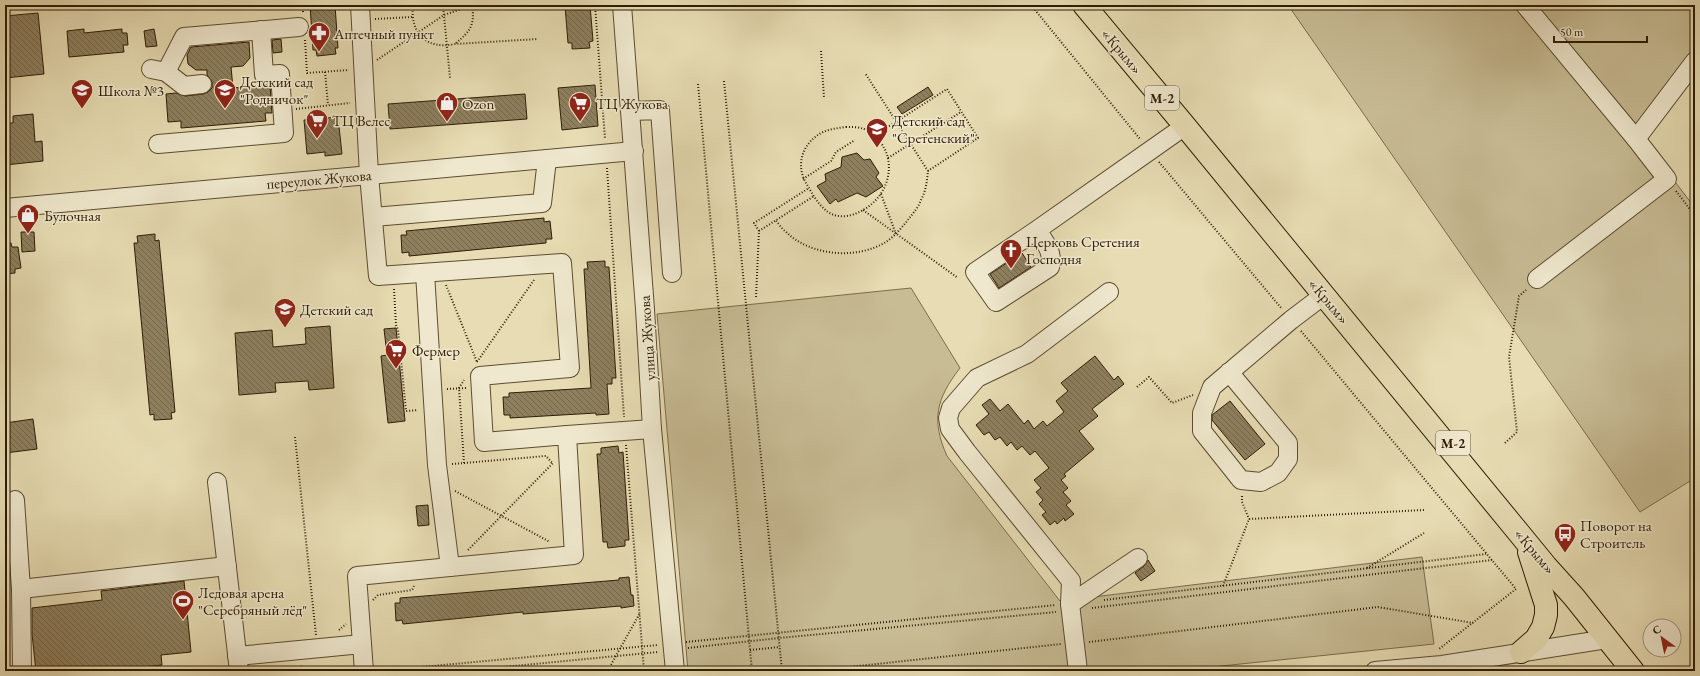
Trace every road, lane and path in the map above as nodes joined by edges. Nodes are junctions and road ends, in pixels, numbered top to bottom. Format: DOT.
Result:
graph roads {
  1 [pos="303,5"];
  2 [pos="413,5"];
  3 [pos="443,5"];
  4 [pos="472,5"];
  5 [pos="595,5"];
  6 [pos="622,5"];
  7 [pos="1084,5"];
  8 [pos="1092,5"];
  9 [pos="1525,5"];
  10 [pos="360,12"];
  11 [pos="444,14"];
  12 [pos="412,17"];
  13 [pos="303,27"];
  14 [pos="261,30"];
  15 [pos="418,32"];
  16 [pos="538,38"];
  17 [pos="455,44"];
  18 [pos="447,46"];
  19 [pos="821,51"];
  20 [pos="1695,61"];
  21 [pos="357,70"];
  22 [pos="325,72"];
  23 [pos="865,73"];
  24 [pos="450,78"];
  25 [pos="724,81"];
  26 [pos="202,84"];
  27 [pos="698,84"];
  28 [pos="824,98"];
  29 [pos="353,102"];
  30 [pos="328,105"];
  31 [pos="296,109"];
  32 [pos="631,111"];
  33 [pos="961,112"];
  34 [pos="896,121"];
  35 [pos="1185,126"];
  36 [pos="874,136"];
  37 [pos="1636,139"];
  38 [pos="855,140"];
  39 [pos="158,144"];
  40 [pos="911,144"];
  41 [pos="634,151"];
  42 [pos="606,154"];
  43 [pos="888,158"];
  44 [pos="547,159"];
  45 [pos="928,171"];
  46 [pos="369,175"];
  47 [pos="803,179"];
  48 [pos="1666,179"];
  49 [pos="809,188"];
  50 [pos="881,194"];
  51 [pos="814,196"];
  52 [pos="5,208"];
  53 [pos="864,210"];
  54 [pos="1695,216"];
  55 [pos="373,217"];
  56 [pos="776,221"];
  57 [pos="1037,230"];
  58 [pos="759,231"];
  59 [pos="896,234"];
  60 [pos="433,273"];
  61 [pos="672,273"];
  62 [pos="393,275"];
  63 [pos="958,278"];
  64 [pos="1537,279"];
  65 [pos="1109,292"];
  66 [pos="1324,295"];
  67 [pos="756,297"];
  68 [pos="477,362"];
  69 [pos="1229,372"];
  70 [pos="480,387"];
  71 [pos="1212,387"];
  72 [pos="1137,388"];
  73 [pos="432,390"];
  74 [pos="433,408"];
  75 [pos="652,429"];
  76 [pos="625,431"];
  77 [pos="295,437"];
  78 [pos="568,442"];
  79 [pos="1505,443"];
  80 [pos="553,464"];
  81 [pos="438,474"];
  82 [pos="1241,480"];
  83 [pos="217,482"];
  84 [pos="15,500"];
  85 [pos="1424,510"];
  86 [pos="501,516"];
  87 [pos="1249,519"];
  88 [pos="1424,533"];
  89 [pos="1524,538"];
  90 [pos="1486,554"];
  91 [pos="574,555"];
  92 [pos="1138,558"];
  93 [pos="1492,560"];
  94 [pos="227,566"];
  95 [pos="450,567"];
  96 [pos="1365,569"];
  97 [pos="1223,586"];
  98 [pos="20,589"];
  99 [pos="1574,597"];
  100 [pos="1100,600"];
  101 [pos="1070,607"];
  102 [pos="640,613"];
  103 [pos="1473,623"];
  104 [pos="778,632"];
  105 [pos="748,635"];
  106 [pos="779,638"];
  107 [pos="1607,639"];
  108 [pos="749,641"];
  109 [pos="1074,643"];
  110 [pos="362,644"];
  111 [pos="643,646"];
  112 [pos="673,647"];
  113 [pos="780,647"];
  114 [pos="318,648"];
  115 [pos="622,648"];
  116 [pos="750,650"];
  117 [pos="1521,652"];
  118 [pos="643,653"];
  119 [pos="617,656"];
  120 [pos="238,663"];
  121 [pos="608,670"];
  122 [pos="22,671"];
  123 [pos="364,671"];
  124 [pos="377,671"];
  125 [pos="462,671"];
  126 [pos="473,671"];
  127 [pos="644,671"];
  128 [pos="675,671"];
  129 [pos="752,671"];
  130 [pos="782,671"];
  131 [pos="812,671"];
  132 [pos="1078,671"];
  133 [pos="1381,671"];
  134 [pos="1633,671"];
  1 -- 13 [label="path"];
  2 -- 12 [label="path"];
  3 -- 11 [label="path"];
  4 -- 11 [label="path"];
  4 -- 17 [label="path"];
  5 -- 42 [label="path"];
  6 -- 32 [label="street, улица Жукова"];
  7 -- 35 [label="highway, «Крым» / М-2"];
  8 -- 99 [label="highway, «Крым» / М-2"];
  9 -- 37 [label="street"];
  10 -- 12 [label="path"];
  10 -- 21 [label="street"];
  11 -- 15 [label="path"];
  11 -- 18 [label="path"];
  12 -- 15 [label="path"];
  13 -- 14 [label="street"];
  13 -- 22 [label="path"];
  14 -- 26 [label="street"];
  14 -- 39 [label="street"];
  15 -- 18 [label="path"];
  15 -- 21 [label="path"];
  16 -- 17 [label="path"];
  17 -- 18 [label="path"];
  18 -- 24 [label="path"];
  19 -- 28 [label="path"];
  20 -- 37 [label="street"];
  21 -- 22 [label="path"];
  21 -- 46 [label="street"];
  22 -- 30 [label="path"];
  23 -- 34 [label="path"];
  25 -- 104 [label="path"];
  27 -- 105 [label="path"];
  29 -- 30 [label="path"];
  30 -- 31 [label="path"];
  32 -- 41 [label="street, улица Жукова"];
  32 -- 61 [label="street"];
  33 -- 34 [label="path"];
  33 -- 40 [label="path"];
  33 -- 45 [label="path"];
  34 -- 36 [label="path"];
  34 -- 40 [label="path"];
  35 -- 57 [label="street"];
  35 -- 66 [label="highway, «Крым» / М-2"];
  36 -- 43 [label="path"];
  36 -- 47 [label="path"];
  37 -- 48 [label="street"];
  38 -- 47 [label="path"];
  40 -- 43 [label="path"];
  40 -- 45 [label="path"];
  41 -- 42 [label="street, переулок Жукова"];
  41 -- 75 [label="street, улица Жукова"];
  42 -- 44 [label="street, переулок Жукова"];
  42 -- 76 [label="path"];
  43 -- 50 [label="path"];
  44 -- 46 [label="street, переулок Жукова"];
  44 -- 55 [label="street"];
  45 -- 59 [label="path"];
  46 -- 52 [label="street, переулок Жукова"];
  46 -- 55 [label="street"];
  47 -- 49 [label="path"];
  48 -- 54 [label="path"];
  48 -- 64 [label="street"];
  49 -- 51 [label="path"];
  49 -- 58 [label="path"];
  50 -- 53 [label="path"];
  50 -- 59 [label="path"];
  51 -- 53 [label="path"];
  51 -- 56 [label="path"];
  53 -- 59 [label="path"];
  55 -- 62 [label="street"];
  56 -- 58 [label="path"];
  56 -- 59 [label="path"];
  58 -- 67 [label="path"];
  59 -- 63 [label="path"];
  60 -- 62 [label="street"];
  60 -- 68 [label="path"];
  60 -- 70 [label="street"];
  60 -- 73 [label="street"];
  62 -- 74 [label="path"];
  64 -- 79 [label="path"];
  65 -- 101 [label="street"];
  66 -- 69 [label="street"];
  66 -- 89 [label="highway, «Крым» / М-2"];
  69 -- 71 [label="street"];
  69 -- 82 [label="street"];
  70 -- 73 [label="path"];
  70 -- 78 [label="street"];
  71 -- 72 [label="path"];
  71 -- 82 [label="street"];
  73 -- 74 [label="street"];
  74 -- 81 [label="street"];
  75 -- 76 [label="street"];
  75 -- 112 [label="street, улица Жукова"];
  76 -- 78 [label="street"];
  76 -- 102 [label="path"];
  77 -- 114 [label="path"];
  78 -- 80 [label="path"];
  78 -- 91 [label="street"];
  80 -- 81 [label="path"];
  80 -- 86 [label="path"];
  81 -- 86 [label="path"];
  81 -- 95 [label="street"];
  82 -- 87 [label="path"];
  83 -- 94 [label="street"];
  84 -- 98 [label="street"];
  85 -- 87 [label="path"];
  86 -- 91 [label="path"];
  86 -- 95 [label="path"];
  87 -- 97 [label="path"];
  88 -- 96 [label="path"];
  89 -- 99 [label="highway, «Крым» / М-2"];
  89 -- 117 [label="highway"];
  90 -- 96 [label="path"];
  91 -- 95 [label="street"];
  92 -- 101 [label="street"];
  93 -- 101 [label="path"];
  94 -- 98 [label="street"];
  94 -- 120 [label="street"];
  95 -- 110 [label="street"];
  96 -- 97 [label="path"];
  97 -- 100 [label="path"];
  98 -- 122 [label="street"];
  99 -- 107 [label="highway, «Крым» / М-2"];
  101 -- 104 [label="path"];
  101 -- 106 [label="path"];
  101 -- 109 [label="street"];
  102 -- 111 [label="path"];
  102 -- 115 [label="path"];
  103 -- 109 [label="path"];
  104 -- 105 [label="path"];
  104 -- 106 [label="path"];
  105 -- 108 [label="path"];
  105 -- 112 [label="path"];
  106 -- 108 [label="path"];
  106 -- 113 [label="path"];
  107 -- 117 [label="street"];
  107 -- 134 [label="highway, М-2"];
  108 -- 112 [label="path"];
  108 -- 116 [label="path"];
  109 -- 131 [label="path"];
  109 -- 132 [label="street"];
  110 -- 114 [label="street"];
  110 -- 123 [label="street"];
  111 -- 112 [label="path"];
  111 -- 115 [label="path"];
  111 -- 118 [label="path"];
  112 -- 118 [label="path"];
  112 -- 128 [label="street, улица Жукова"];
  113 -- 116 [label="path"];
  113 -- 130 [label="path"];
  114 -- 120 [label="street"];
  115 -- 119 [label="path"];
  115 -- 124 [label="path"];
  116 -- 129 [label="path"];
  117 -- 133 [label="street"];
  118 -- 119 [label="path"];
  118 -- 127 [label="path"];
  119 -- 121 [label="path"];
  119 -- 126 [label="path"];
  125 -- 126 [label="path"];
}
